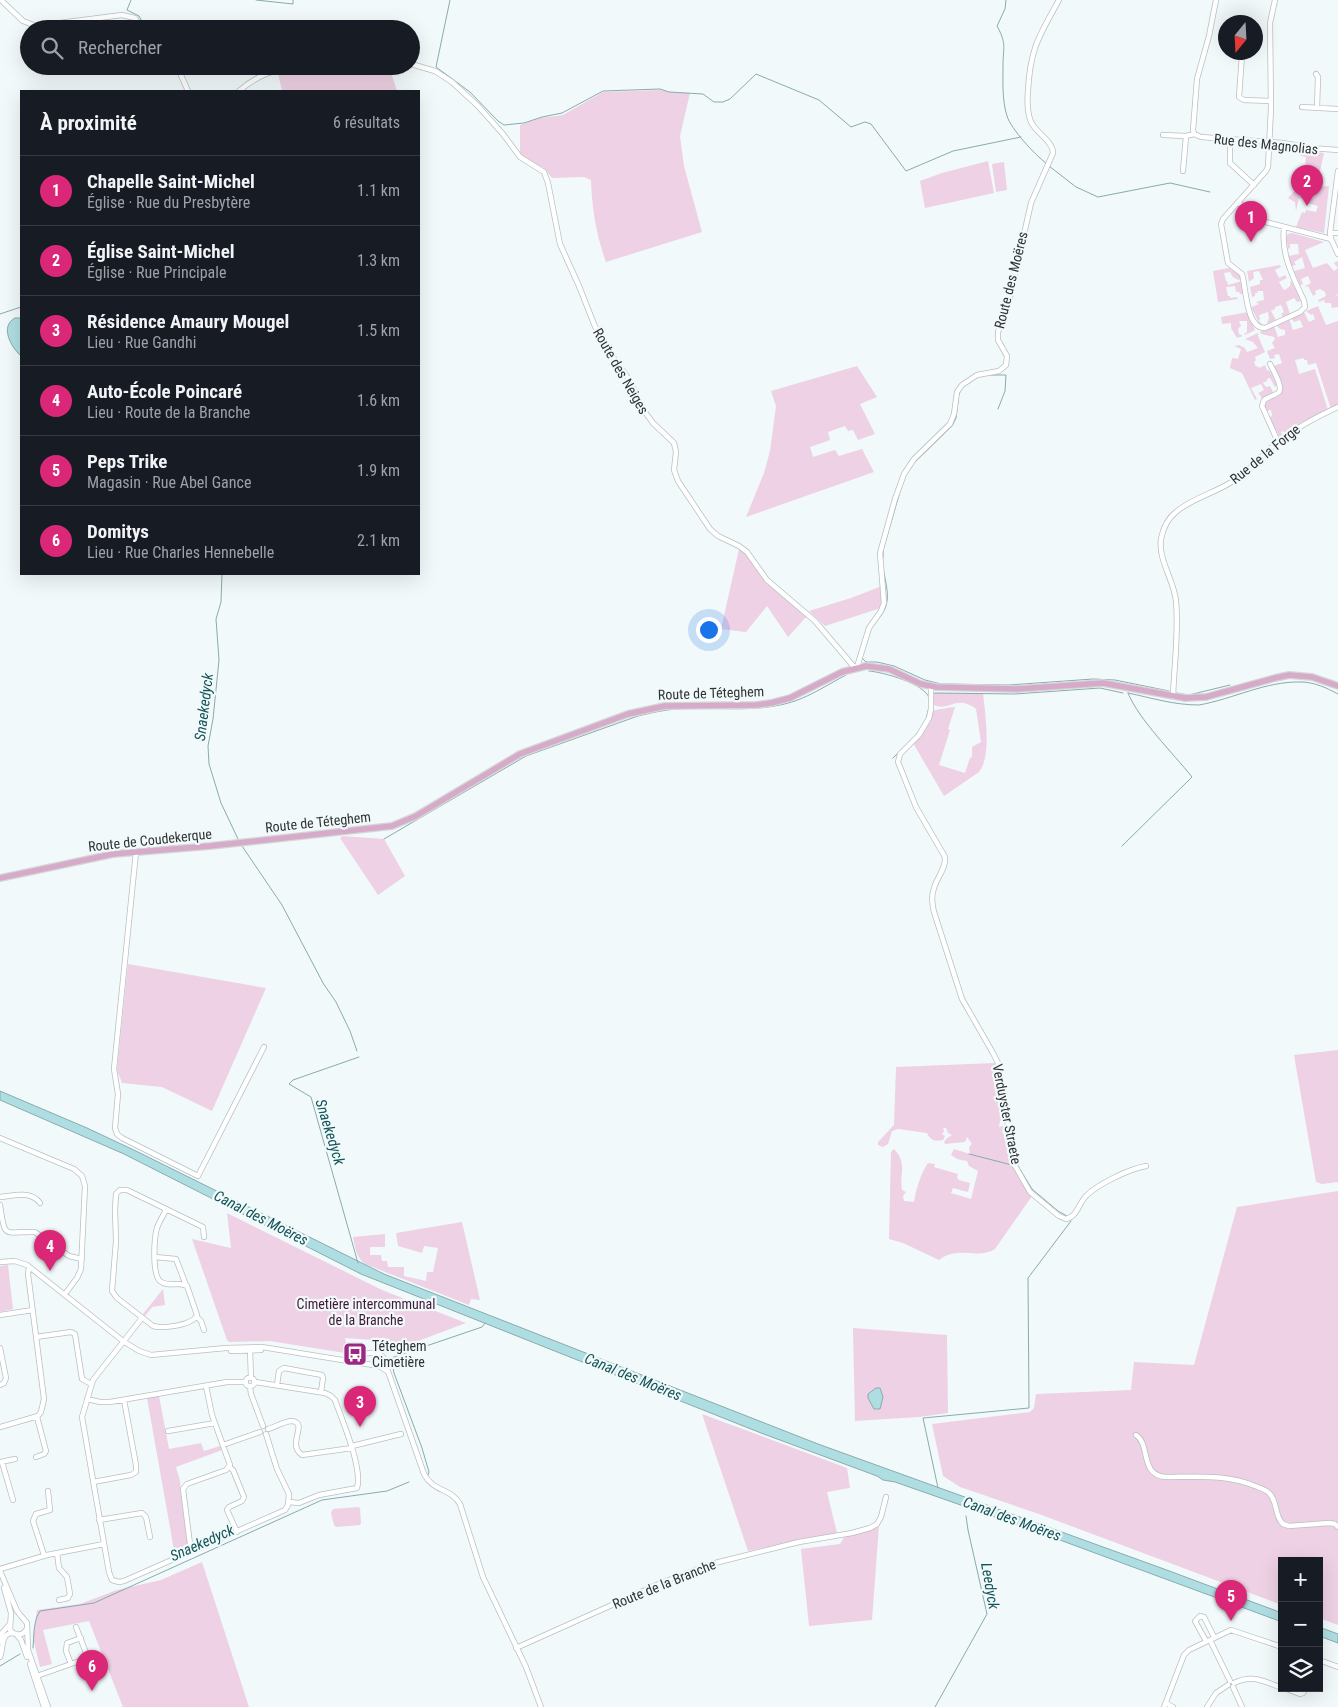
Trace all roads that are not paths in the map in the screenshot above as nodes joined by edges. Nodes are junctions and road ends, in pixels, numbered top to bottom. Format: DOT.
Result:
graph roads {
  1 [pos="1,0"];
  2 [pos="1059,0"];
  3 [pos="1216,0"];
  4 [pos="1276,0"];
  5 [pos="23,20"];
  6 [pos="85,20"];
  7 [pos="135,20"];
  8 [pos="1242,60"];
  9 [pos="420,67"];
  10 [pos="1316,74"];
  11 [pos="181,75"];
  12 [pos="262,75"];
  13 [pos="188,90"];
  14 [pos="240,90"];
  15 [pos="1271,102"];
  16 [pos="1302,106"];
  17 [pos="1317,108"];
  18 [pos="1338,109"];
  19 [pos="1194,134"];
  20 [pos="1163,135"];
  21 [pos="1186,136"];
  22 [pos="1230,139"];
  23 [pos="1269,142"];
  24 [pos="1338,150"];
  25 [pos="1183,171"];
  26 [pos="1338,171"];
  27 [pos="1254,185"];
  28 [pos="1238,202"];
  29 [pos="1284,228"];
  30 [pos="1338,233"];
  31 [pos="1331,236"];
  32 [pos="1338,254"];
  33 [pos="1270,364"];
  34 [pos="1338,407"];
  35 [pos="1278,442"];
  36 [pos="856,667"];
  37 [pos="1338,686"];
  38 [pos="931,687"];
  39 [pos="1173,697"];
  40 [pos="245,842"];
  41 [pos="136,852"];
  42 [pos="0,878"];
  43 [pos="264,1047"];
  44 [pos="0,1138"];
  45 [pos="1146,1166"];
  46 [pos="0,1197"];
  47 [pos="40,1203"];
  48 [pos="0,1205"];
  49 [pos="166,1210"];
  50 [pos="1,1224"];
  51 [pos="204,1237"];
  52 [pos="155,1257"];
  53 [pos="82,1259"];
  54 [pos="0,1262"];
  55 [pos="29,1267"];
  56 [pos="186,1285"];
  57 [pos="65,1294"];
  58 [pos="33,1310"];
  59 [pos="0,1315"];
  60 [pos="197,1317"];
  61 [pos="142,1318"];
  62 [pos="204,1330"];
  63 [pos="36,1337"];
  64 [pos="124,1340"];
  65 [pos="0,1348"];
  66 [pos="250,1349"];
  67 [pos="378,1353"];
  68 [pos="343,1360"];
  69 [pos="373,1365"];
  70 [pos="390,1376"];
  71 [pos="253,1380"];
  72 [pos="246,1382"];
  73 [pos="91,1384"];
  74 [pos="0,1385"];
  75 [pos="277,1385"];
  76 [pos="206,1386"];
  77 [pos="250,1387"];
  78 [pos="321,1392"];
  79 [pos="87,1399"];
  80 [pos="124,1400"];
  81 [pos="37,1417"];
  82 [pos="215,1423"];
  83 [pos="263,1426"];
  84 [pos="0,1427"];
  85 [pos="268,1429"];
  86 [pos="168,1432"];
  87 [pos="260,1432"];
  88 [pos="266,1434"];
  89 [pos="401,1434"];
  90 [pos="1136,1436"];
  91 [pos="223,1445"];
  92 [pos="352,1447"];
  93 [pos="36,1457"];
  94 [pos="15,1459"];
  95 [pos="1,1462"];
  96 [pos="229,1467"];
  97 [pos="92,1482"];
  98 [pos="48,1492"];
  99 [pos="886,1497"];
  100 [pos="13,1500"];
  101 [pos="289,1502"];
  102 [pos="99,1520"];
  103 [pos="1338,1527"];
  104 [pos="236,1532"];
  105 [pos="150,1537"];
  106 [pos="104,1544"];
  107 [pos="191,1552"];
  108 [pos="57,1553"];
  109 [pos="44,1556"];
  110 [pos="0,1571"];
  111 [pos="59,1600"];
  112 [pos="22,1618"];
  113 [pos="10,1623"];
  114 [pos="76,1627"];
  115 [pos="27,1628"];
  116 [pos="14,1633"];
  117 [pos="2,1634"];
  118 [pos="81,1638"];
  119 [pos="1210,1639"];
  120 [pos="1278,1646"];
  121 [pos="516,1648"];
  122 [pos="0,1657"];
  123 [pos="1323,1662"];
  124 [pos="71,1664"];
  125 [pos="1338,1668"];
  126 [pos="36,1676"];
  127 [pos="1231,1684"];
  128 [pos="1278,1686"];
  129 [pos="1165,1705"];
  130 [pos="44,1707"];
  131 [pos="48,1707"];
  132 [pos="541,1707"];
  133 [pos="1173,1707"];
  134 [pos="1207,1707"];
  135 [pos="1242,1707"];
  1 -- 5 [label="street"];
  2 -- 36 [label="street, Route des Moëres"];
  3 -- 19 [label="street, Rue des Magnolias"];
  4 -- 15 [label="street"];
  6 -- 7 [label="street"];
  8 -- 15 [label="street"];
  9 -- 36 [label="street, Route des Neiges"];
  10 -- 17 [label="street"];
  11 -- 13 [label="street"];
  12 -- 14 [label="street"];
  15 -- 23 [label="street"];
  16 -- 17 [label="street"];
  17 -- 18 [label="street"];
  19 -- 21 [label="street, Rue des Magnolias"];
  19 -- 22 [label="street, Rue des Magnolias"];
  20 -- 21 [label="street, Rue des Magnolias"];
  21 -- 25 [label="street"];
  22 -- 23 [label="street, Rue des Magnolias"];
  22 -- 27 [label="street"];
  23 -- 24 [label="street, Rue des Magnolias"];
  23 -- 27 [label="street"];
  26 -- 31 [label="street"];
  27 -- 28 [label="street"];
  28 -- 29 [label="street"];
  28 -- 29 [label="street"];
  29 -- 31 [label="street"];
  30 -- 31 [label="street"];
  31 -- 32 [label="street"];
  33 -- 35 [label="street"];
  34 -- 35 [label="street, Rue de la Forge"];
  35 -- 39 [label="street, Rue de la Forge"];
  36 -- 38 [label="main road, Route de Téteghem"];
  36 -- 40 [label="main road, Route de Téteghem"];
  37 -- 39 [label="main road, Route de Téteghem"];
  38 -- 39 [label="main road, Route de Téteghem"];
  38 -- 45 [label="street, Verduyster Straete"];
  40 -- 41 [label="main road, Route de Coudekerque"];
  41 -- 42 [label="main road, Route de Coudekerque"];
  41 -- 43 [label="street"];
  44 -- 53 [label="street"];
  46 -- 47 [label="street"];
  48 -- 50 [label="street"];
  49 -- 51 [label="street"];
  49 -- 52 [label="street"];
  49 -- 61 [label="street"];
  50 -- 53 [label="street"];
  52 -- 56 [label="street"];
  52 -- 56 [label="street"];
  53 -- 57 [label="street"];
  54 -- 55 [label="street"];
  55 -- 57 [label="street"];
  55 -- 58 [label="street"];
  56 -- 60 [label="street"];
  57 -- 64 [label="street"];
  58 -- 59 [label="street"];
  58 -- 63 [label="street"];
  60 -- 61 [label="street"];
  60 -- 62 [label="street"];
  61 -- 64 [label="street"];
  63 -- 73 [label="street"];
  63 -- 81 [label="street"];
  64 -- 66 [label="street"];
  64 -- 73 [label="street"];
  65 -- 74 [label="street"];
  66 -- 68 [label="street"];
  66 -- 71 [label="street"];
  67 -- 68 [label="street"];
  67 -- 69 [label="street"];
  67 -- 70 [label="street"];
  68 -- 69 [label="street"];
  69 -- 70 [label="street"];
  70 -- 121 [label="street"];
  71 -- 72 [label="street"];
  71 -- 75 [label="street"];
  71 -- 77 [label="street"];
  72 -- 76 [label="street"];
  72 -- 77 [label="street"];
  73 -- 79 [label="street"];
  75 -- 78 [label="street"];
  75 -- 78 [label="street"];
  76 -- 80 [label="street"];
  76 -- 82 [label="street"];
  77 -- 83 [label="street"];
  78 -- 92 [label="street"];
  79 -- 80 [label="street"];
  79 -- 97 [label="street"];
  80 -- 97 [label="street"];
  81 -- 84 [label="street"];
  81 -- 93 [label="street"];
  82 -- 86 [label="street"];
  82 -- 91 [label="street"];
  83 -- 85 [label="street"];
  83 -- 87 [label="street"];
  85 -- 88 [label="street"];
  85 -- 92 [label="street"];
  87 -- 88 [label="street"];
  87 -- 91 [label="street"];
  88 -- 101 [label="street"];
  89 -- 92 [label="street"];
  90 -- 103 [label="street"];
  91 -- 96 [label="street"];
  92 -- 101 [label="street"];
  94 -- 95 [label="street"];
  95 -- 100 [label="street"];
  96 -- 104 [label="street"];
  96 -- 107 [label="street"];
  97 -- 102 [label="street"];
  98 -- 109 [label="street"];
  99 -- 121 [label="street, Route de la Branche"];
  101 -- 104 [label="street"];
  102 -- 105 [label="street"];
  102 -- 106 [label="street"];
  104 -- 107 [label="street"];
  106 -- 107 [label="street"];
  106 -- 108 [label="street"];
  108 -- 109 [label="street"];
  108 -- 111 [label="street"];
  109 -- 110 [label="street"];
  110 -- 112 [label="street"];
  110 -- 113 [label="street"];
  112 -- 113 [label="street"];
  112 -- 115 [label="street"];
  113 -- 116 [label="street"];
  113 -- 117 [label="street"];
  114 -- 118 [label="street"];
  115 -- 116 [label="street"];
  115 -- 126 [label="street"];
  116 -- 117 [label="street"];
  116 -- 126 [label="street"];
  117 -- 122 [label="street"];
  118 -- 124 [label="street"];
  118 -- 124 [label="street"];
  119 -- 119 [label="street"];
  119 -- 120 [label="street"];
  119 -- 127 [label="street"];
  119 -- 129 [label="street"];
  121 -- 132 [label="street"];
  123 -- 125 [label="street"];
  124 -- 126 [label="street"];
  126 -- 130 [label="street"];
  126 -- 131 [label="street"];
  127 -- 128 [label="street"];
  127 -- 134 [label="street"];
  127 -- 135 [label="street"];
  129 -- 133 [label="street"];
}
